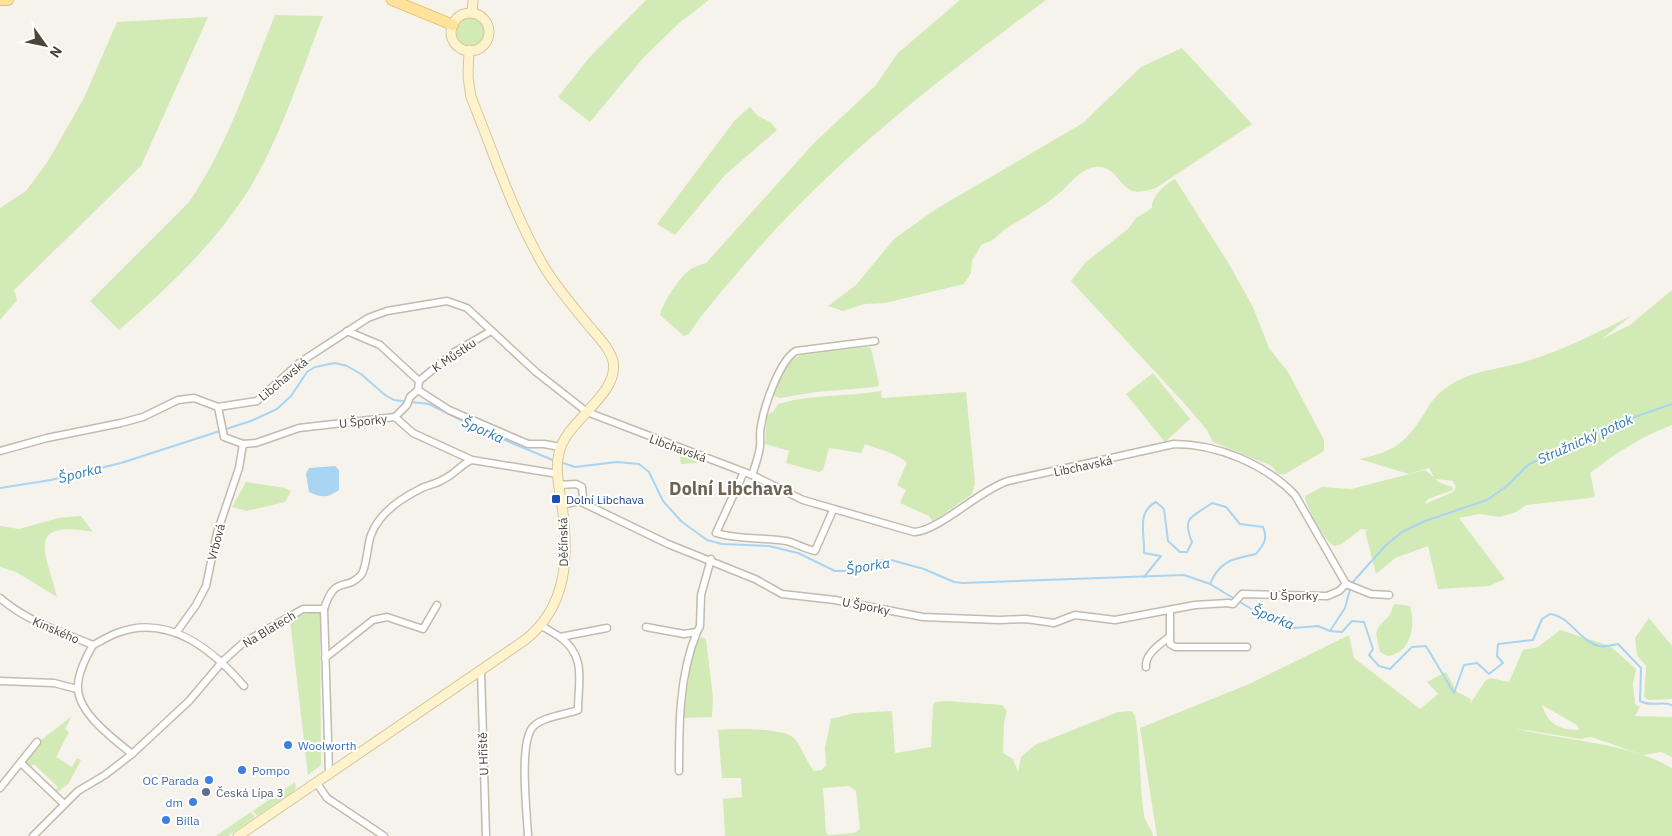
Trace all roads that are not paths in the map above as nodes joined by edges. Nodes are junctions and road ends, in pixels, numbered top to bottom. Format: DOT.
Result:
graph roads {
  1 [pos="0,0"];
  2 [pos="8,0"];
  3 [pos="392,0"];
  4 [pos="473,0"];
  5 [pos="472,13"];
  6 [pos="453,25"];
  7 [pos="469,50"];
  8 [pos="348,331"];
  9 [pos="490,331"];
  10 [pos="875,341"];
  11 [pos="419,381"];
  12 [pos="418,390"];
  13 [pos="218,407"];
  14 [pos="587,412"];
  15 [pos="395,417"];
  16 [pos="243,444"];
  17 [pos="0,451"];
  18 [pos="559,451"];
  19 [pos="472,460"];
  20 [pos="558,472"];
  21 [pos="744,472"];
  22 [pos="752,475"];
  23 [pos="559,484"];
  24 [pos="579,501"];
  25 [pos="562,505"];
  26 [pos="833,510"];
  27 [pos="711,560"];
  28 [pos="1346,584"];
  29 [pos="1389,595"];
  30 [pos="0,598"];
  31 [pos="7,604"];
  32 [pos="437,604"];
  33 [pos="0,606"];
  34 [pos="321,608"];
  35 [pos="1170,611"];
  36 [pos="542,626"];
  37 [pos="646,627"];
  38 [pos="607,628"];
  39 [pos="697,632"];
  40 [pos="176,633"];
  41 [pos="1170,636"];
  42 [pos="560,637"];
  43 [pos="93,645"];
  44 [pos="1247,646"];
  45 [pos="325,658"];
  46 [pos="223,661"];
  47 [pos="1146,667"];
  48 [pos="480,671"];
  49 [pos="0,681"];
  50 [pos="244,686"];
  51 [pos="78,689"];
  52 [pos="37,742"];
  53 [pos="132,754"];
  54 [pos="21,763"];
  55 [pos="679,770"];
  56 [pos="329,773"];
  57 [pos="316,782"];
  58 [pos="0,788"];
  59 [pos="64,804"];
  60 [pos="33,836"];
  61 [pos="238,836"];
  62 [pos="384,836"];
  63 [pos="486,836"];
  64 [pos="528,836"];
  1 -- 2 [label="main road"];
  3 -- 6 [label="main road"];
  4 -- 5 [label="main road"];
  5 -- 6 [label="main road"];
  5 -- 7 [label="main road"];
  6 -- 7 [label="main road"];
  7 -- 14 [label="main road"];
  8 -- 9 [label="street, Libchavská"];
  8 -- 11 [label="street, K Můstku"];
  8 -- 13 [label="street, Libchavská"];
  9 -- 11 [label="street, K Můstku"];
  9 -- 14 [label="street, Libchavská"];
  10 -- 22 [label="street"];
  11 -- 12 [label="street, K Můstku"];
  12 -- 15 [label="street"];
  12 -- 18 [label="street"];
  13 -- 16 [label="street"];
  13 -- 17 [label="street, Libchavská"];
  14 -- 18 [label="main road"];
  14 -- 21 [label="street, Libchavská"];
  15 -- 16 [label="street, U Šporky"];
  15 -- 19 [label="street, U Šporky"];
  16 -- 40 [label="street, Vrbová"];
  18 -- 20 [label="main road, Děčínská"];
  19 -- 20 [label="street, U Šporky"];
  19 -- 34 [label="street"];
  20 -- 23 [label="main road, Děčínská"];
  21 -- 22 [label="street, Libchavská"];
  21 -- 26 [label="street"];
  22 -- 26 [label="street, Libchavská"];
  23 -- 24 [label="street"];
  23 -- 25 [label="main road, Děčínská"];
  24 -- 25 [label="street"];
  24 -- 27 [label="street, U Šporky"];
  25 -- 36 [label="main road, Děčínská"];
  26 -- 28 [label="street, Libchavská"];
  27 -- 35 [label="street, U Šporky"];
  27 -- 39 [label="street"];
  28 -- 29 [label="street"];
  28 -- 35 [label="street, U Šporky"];
  30 -- 31 [label="street, Kinského"];
  31 -- 33 [label="street"];
  31 -- 43 [label="street, Kinského"];
  32 -- 45 [label="street"];
  34 -- 45 [label="street"];
  34 -- 46 [label="street, Na Blatech"];
  35 -- 41 [label="street"];
  36 -- 42 [label="street"];
  36 -- 48 [label="main road, Děčínská"];
  37 -- 39 [label="street"];
  38 -- 42 [label="street"];
  39 -- 55 [label="street"];
  40 -- 43 [label="street, Kinského"];
  40 -- 46 [label="street, Kinského"];
  41 -- 44 [label="street"];
  41 -- 47 [label="street"];
  42 -- 64 [label="street"];
  43 -- 51 [label="street"];
  45 -- 56 [label="street"];
  46 -- 50 [label="street, Kinského"];
  46 -- 53 [label="street, Na Blatech"];
  48 -- 56 [label="main road, Děčínská"];
  48 -- 63 [label="street, U Hřiště"];
  49 -- 51 [label="street"];
  51 -- 53 [label="street"];
  52 -- 54 [label="street"];
  53 -- 59 [label="street, Na Blatech"];
  54 -- 58 [label="street"];
  54 -- 59 [label="street"];
  56 -- 57 [label="main road, Děčínská"];
  57 -- 61 [label="main road, Děčínská"];
  57 -- 62 [label="street"];
  59 -- 60 [label="street, Na Blatech"];
}
